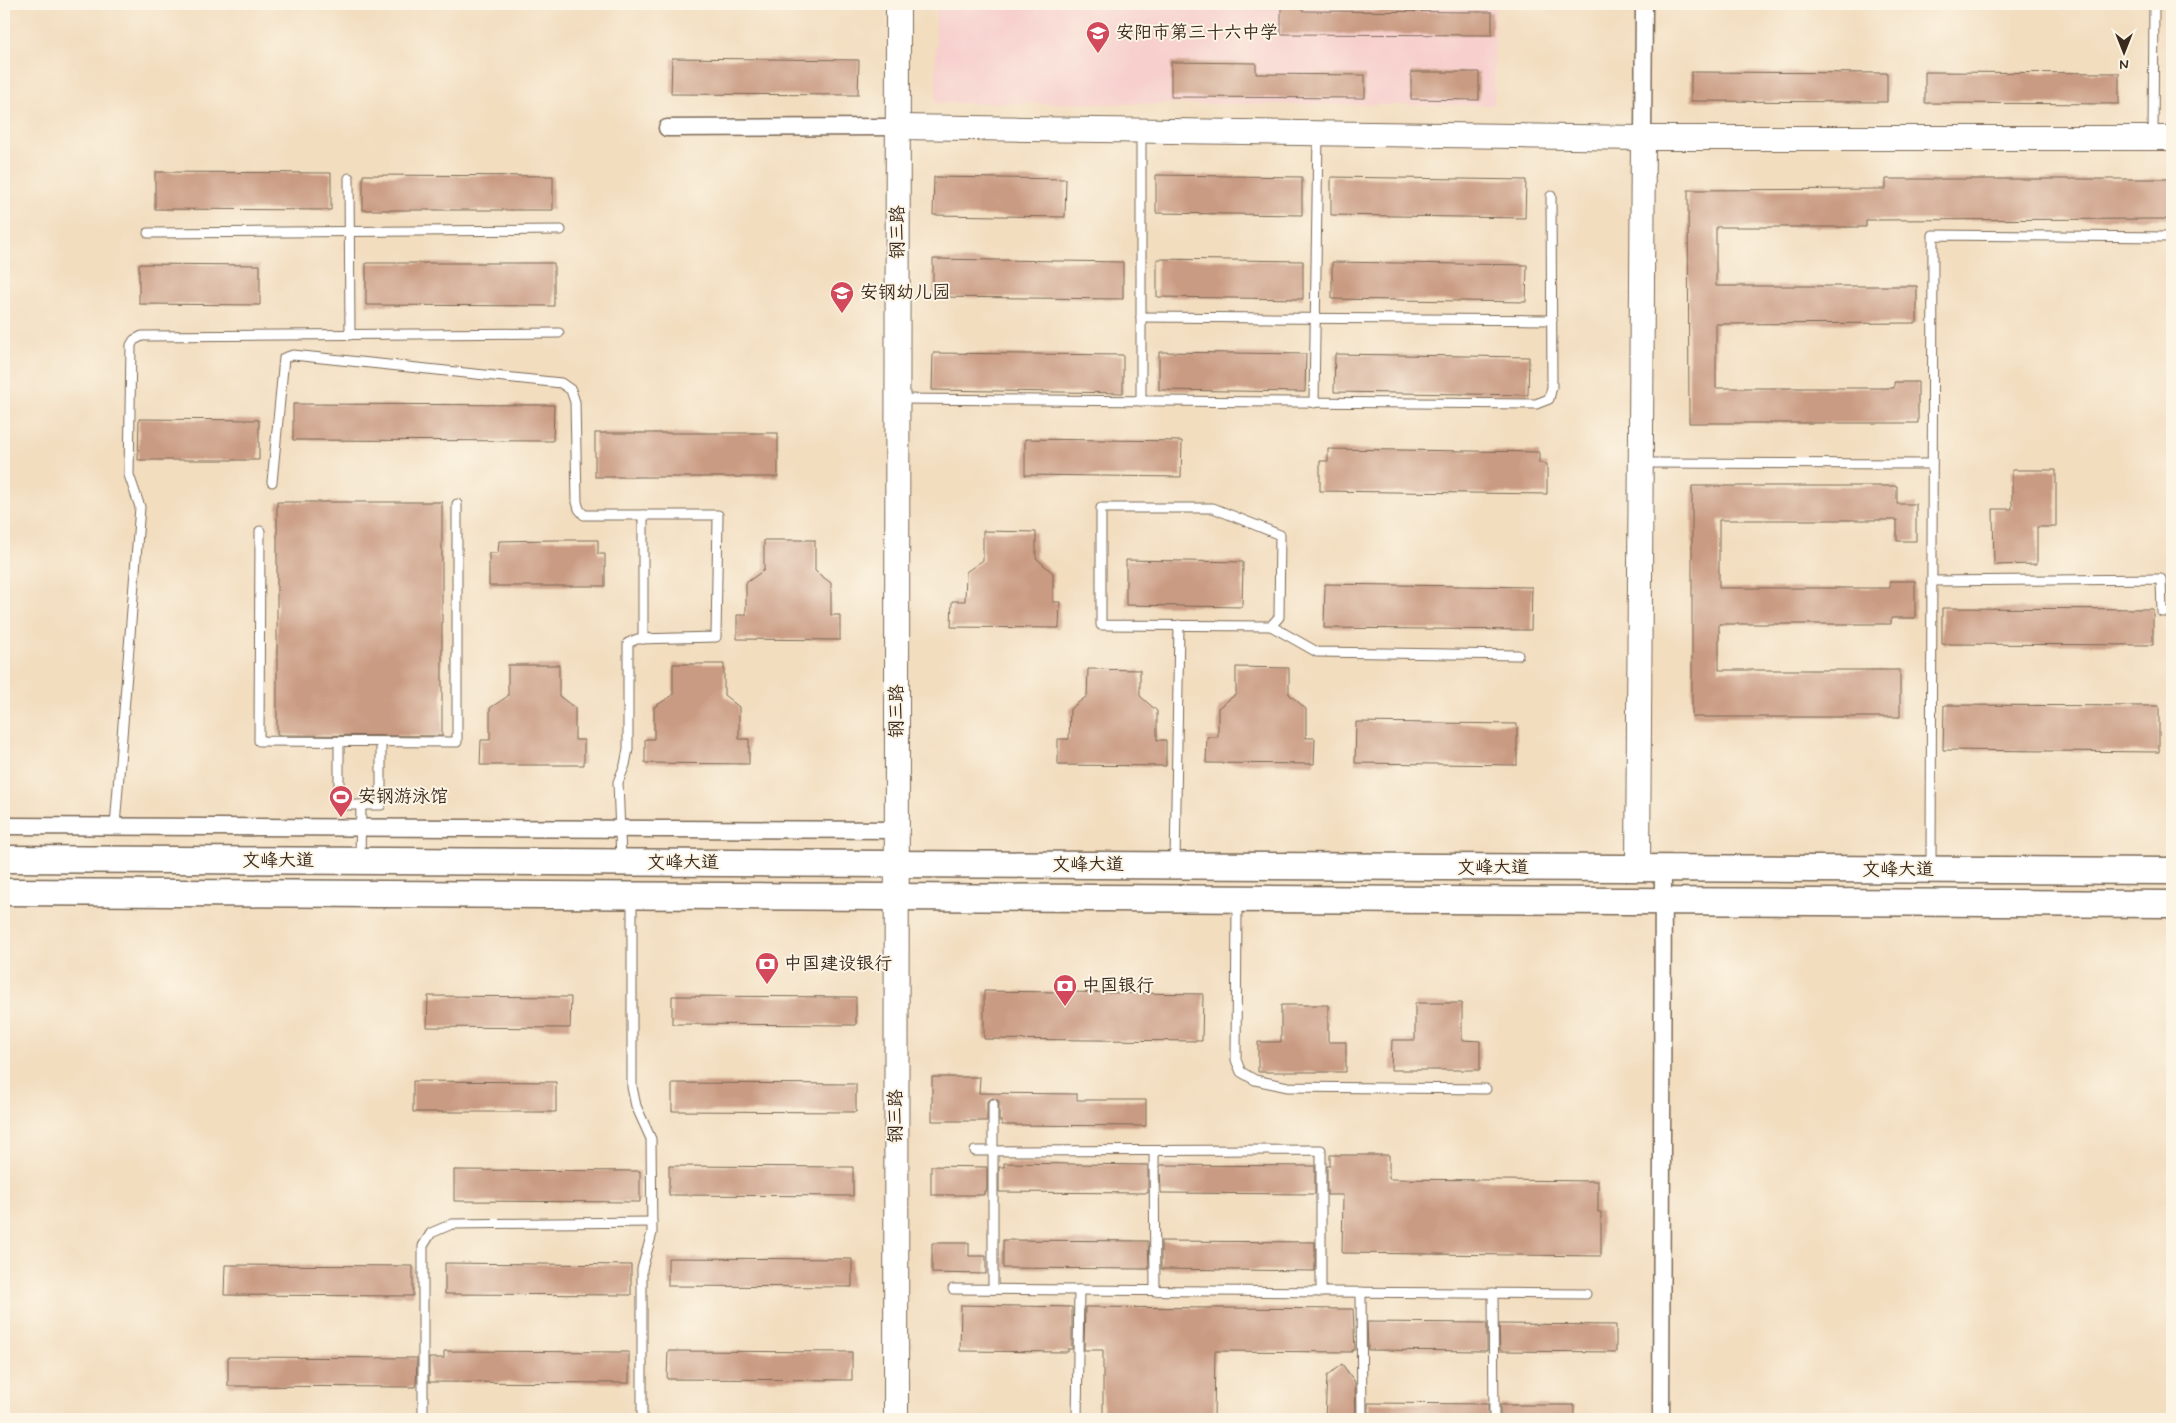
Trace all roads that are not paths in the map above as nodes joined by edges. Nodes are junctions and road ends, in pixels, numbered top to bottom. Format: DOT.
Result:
graph roads {
  1 [pos="898,4"];
  2 [pos="1644,4"];
  3 [pos="2154,4"];
  4 [pos="898,127"];
  5 [pos="667,128"];
  6 [pos="1141,131"];
  7 [pos="1318,133"];
  8 [pos="1643,138"];
  9 [pos="2163,138"];
  10 [pos="350,178"];
  11 [pos="1551,196"];
  12 [pos="562,230"];
  13 [pos="350,232"];
  14 [pos="148,233"];
  15 [pos="2172,237"];
  16 [pos="1141,317"];
  17 [pos="1316,318"];
  18 [pos="1552,320"];
  19 [pos="559,333"];
  20 [pos="350,335"];
  21 [pos="898,399"];
  22 [pos="1141,401"];
  23 [pos="1314,403"];
  24 [pos="1641,462"];
  25 [pos="1932,464"];
  26 [pos="272,482"];
  27 [pos="457,504"];
  28 [pos="643,515"];
  29 [pos="260,531"];
  30 [pos="1932,582"];
  31 [pos="2172,612"];
  32 [pos="1179,625"];
  33 [pos="1271,626"];
  34 [pos="643,639"];
  35 [pos="1518,655"];
  36 [pos="339,742"];
  37 [pos="381,742"];
  38 [pos="361,805"];
  39 [pos="4,826"];
  40 [pos="115,826"];
  41 [pos="360,829"];
  42 [pos="620,830"];
  43 [pos="897,830"];
  44 [pos="4,859"];
  45 [pos="360,861"];
  46 [pos="621,862"];
  47 [pos="897,864"];
  48 [pos="1175,866"];
  49 [pos="1650,868"];
  50 [pos="1931,870"];
  51 [pos="2172,871"];
  52 [pos="4,892"];
  53 [pos="632,895"];
  54 [pos="897,897"];
  55 [pos="1237,899"];
  56 [pos="1662,901"];
  57 [pos="2172,904"];
  58 [pos="1486,1089"];
  59 [pos="992,1104"];
  60 [pos="975,1151"];
  61 [pos="992,1151"];
  62 [pos="1154,1151"];
  63 [pos="652,1222"];
  64 [pos="953,1289"];
  65 [pos="993,1290"];
  66 [pos="1079,1290"];
  67 [pos="1155,1291"];
  68 [pos="1321,1292"];
  69 [pos="1360,1292"];
  70 [pos="1493,1293"];
  71 [pos="1586,1294"];
  72 [pos="423,1419"];
  73 [pos="642,1419"];
  74 [pos="896,1419"];
  75 [pos="1077,1419"];
  76 [pos="1362,1419"];
  77 [pos="1494,1419"];
  78 [pos="1660,1419"];
  1 -- 4 [label="street, 钢三路"];
  2 -- 8 [label="street"];
  3 -- 9 [label="lane"];
  4 -- 5 [label="street"];
  4 -- 6 [label="street"];
  4 -- 21 [label="street, 钢三路"];
  6 -- 7 [label="street"];
  6 -- 16 [label="lane"];
  7 -- 8 [label="street"];
  7 -- 17 [label="lane"];
  8 -- 9 [label="street"];
  8 -- 24 [label="street"];
  10 -- 13 [label="lane"];
  11 -- 18 [label="lane"];
  12 -- 13 [label="lane"];
  13 -- 14 [label="lane"];
  13 -- 20 [label="lane"];
  15 -- 25 [label="lane"];
  16 -- 17 [label="lane"];
  16 -- 22 [label="lane"];
  17 -- 18 [label="lane"];
  17 -- 23 [label="lane"];
  18 -- 23 [label="lane"];
  19 -- 20 [label="lane"];
  20 -- 40 [label="lane"];
  21 -- 22 [label="lane"];
  21 -- 43 [label="street, 钢三路"];
  22 -- 23 [label="lane"];
  24 -- 25 [label="lane"];
  24 -- 49 [label="street"];
  25 -- 30 [label="lane"];
  26 -- 28 [label="lane"];
  27 -- 37 [label="lane"];
  28 -- 34 [label="lane"];
  28 -- 34 [label="lane"];
  29 -- 36 [label="lane"];
  30 -- 31 [label="lane"];
  30 -- 50 [label="lane"];
  32 -- 33 [label="lane"];
  32 -- 33 [label="lane"];
  32 -- 48 [label="lane"];
  33 -- 35 [label="lane"];
  34 -- 42 [label="lane"];
  36 -- 37 [label="lane"];
  36 -- 38 [label="lane"];
  37 -- 38 [label="lane"];
  38 -- 41 [label="lane"];
  39 -- 40 [label="street"];
  40 -- 41 [label="street"];
  41 -- 42 [label="street"];
  41 -- 45 [label="lane"];
  42 -- 43 [label="street"];
  42 -- 46 [label="lane"];
  43 -- 47 [label="street, 钢三路"];
  44 -- 45 [label="main road, 文峰大道"];
  45 -- 46 [label="main road, 文峰大道"];
  46 -- 47 [label="main road, 文峰大道"];
  47 -- 48 [label="main road, 文峰大道"];
  47 -- 54 [label="street, 钢三路"];
  48 -- 49 [label="main road, 文峰大道"];
  49 -- 50 [label="main road, 文峰大道"];
  49 -- 56 [label="street"];
  50 -- 51 [label="main road, 文峰大道"];
  52 -- 53 [label="main road, 文峰大道"];
  53 -- 54 [label="main road, 文峰大道"];
  53 -- 63 [label="lane"];
  54 -- 55 [label="main road, 文峰大道"];
  54 -- 74 [label="street, 钢三路"];
  55 -- 56 [label="main road, 文峰大道"];
  55 -- 58 [label="lane"];
  56 -- 57 [label="main road, 文峰大道"];
  56 -- 78 [label="street"];
  59 -- 61 [label="lane"];
  60 -- 61 [label="lane"];
  61 -- 62 [label="lane"];
  61 -- 65 [label="lane"];
  62 -- 67 [label="lane"];
  62 -- 68 [label="lane"];
  63 -- 72 [label="lane"];
  63 -- 73 [label="lane"];
  64 -- 65 [label="lane"];
  65 -- 66 [label="lane"];
  66 -- 67 [label="lane"];
  66 -- 75 [label="lane"];
  67 -- 68 [label="lane"];
  68 -- 69 [label="lane"];
  69 -- 70 [label="lane"];
  69 -- 76 [label="lane"];
  70 -- 71 [label="lane"];
  70 -- 77 [label="lane"];
}
